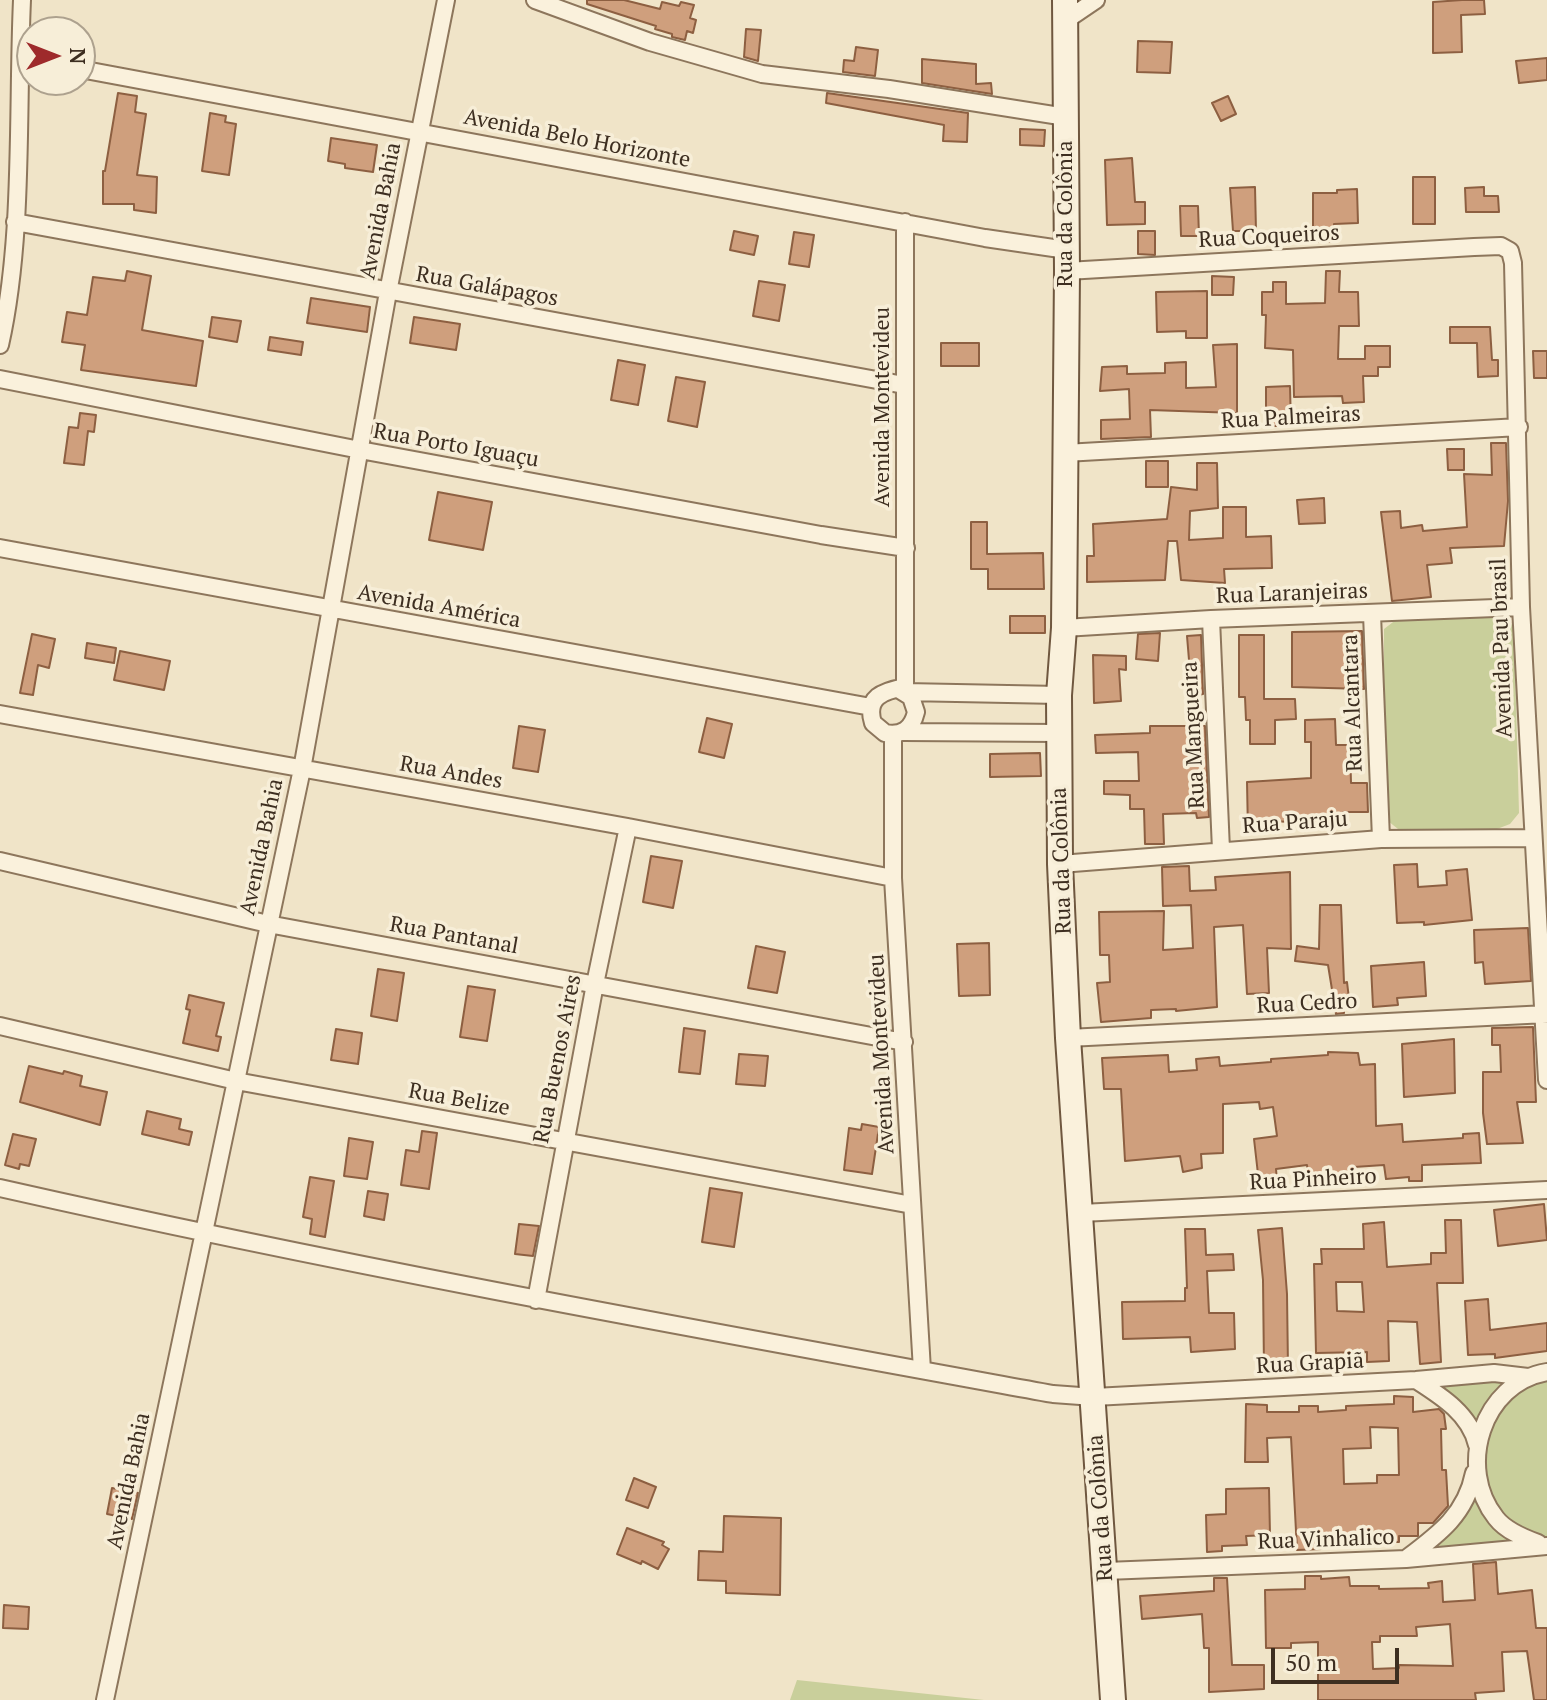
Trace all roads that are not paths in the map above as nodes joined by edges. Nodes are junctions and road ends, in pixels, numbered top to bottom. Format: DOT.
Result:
graph roads {
  1 [pos="446,0"];
  2 [pos="535,0"];
  3 [pos="1096,0"];
  4 [pos="1065,11"];
  5 [pos="96,72"];
  6 [pos="24,96"];
  7 [pos="1066,117"];
  8 [pos="419,132"];
  9 [pos="15,222"];
  10 [pos="905,222"];
  11 [pos="1474,247"];
  12 [pos="1067,261"];
  13 [pos="388,292"];
  14 [pos="0,345"];
  15 [pos="0,379"];
  16 [pos="904,385"];
  17 [pos="1519,427"];
  18 [pos="360,450"];
  19 [pos="1065,453"];
  20 [pos="0,548"];
  21 [pos="906,548"];
  22 [pos="1521,607"];
  23 [pos="331,610"];
  24 [pos="1372,614"];
  25 [pos="1211,619"];
  26 [pos="1064,628"];
  27 [pos="905,690"];
  28 [pos="1059,695"];
  29 [pos="871,707"];
  30 [pos="0,714"];
  31 [pos="898,733"];
  32 [pos="1059,733"];
  33 [pos="302,769"];
  34 [pos="628,827"];
  35 [pos="1532,838"];
  36 [pos="1381,839"];
  37 [pos="1221,850"];
  38 [pos="0,861"];
  39 [pos="1060,864"];
  40 [pos="893,878"];
  41 [pos="268,924"];
  42 [pos="1544,963"];
  43 [pos="595,984"];
  44 [pos="1546,1014"];
  45 [pos="0,1026"];
  46 [pos="1068,1038"];
  47 [pos="904,1042"];
  48 [pos="1547,1080"];
  49 [pos="236,1081"];
  50 [pos="565,1142"];
  51 [pos="0,1188"];
  52 [pos="1547,1190"];
  53 [pos="912,1205"];
  54 [pos="1081,1213"];
  55 [pos="204,1234"];
  56 [pos="536,1300"];
  57 [pos="922,1370"];
  58 [pos="1547,1372"];
  59 [pos="1528,1377"];
  60 [pos="1416,1380"];
  61 [pos="1094,1397"];
  62 [pos="1477,1445"];
  63 [pos="1476,1467"];
  64 [pos="1547,1546"];
  65 [pos="1406,1559"];
  66 [pos="1106,1571"];
  67 [pos="105,1700"];
  68 [pos="1113,1700"];
  1 -- 8 [label="street, Avenida Bahia"];
  2 -- 7 [label="street"];
  3 -- 4 [label="street"];
  4 -- 7 [label="main road, Rua da Colônia"];
  5 -- 8 [label="street, Avenida Belo Horizonte"];
  6 -- 9 [label="street"];
  7 -- 12 [label="main road, Rua da Colônia"];
  8 -- 10 [label="street, Avenida Belo Horizonte"];
  8 -- 13 [label="street, Avenida Bahia"];
  9 -- 13 [label="street, Rua Galápagos"];
  9 -- 14 [label="street"];
  10 -- 12 [label="street, Avenida Belo Horizonte"];
  10 -- 16 [label="street, Avenida Montevideu"];
  11 -- 12 [label="street, Rua Coqueiros"];
  11 -- 17 [label="street, Avenida Pau brasil"];
  12 -- 19 [label="main road, Rua da Colônia"];
  13 -- 16 [label="street, Rua Galápagos"];
  13 -- 18 [label="street, Avenida Bahia"];
  15 -- 18 [label="street, Rua Porto Iguaçu"];
  16 -- 21 [label="street, Avenida Montevideu"];
  17 -- 19 [label="street, Rua Palmeiras"];
  17 -- 22 [label="street, Avenida Pau brasil"];
  18 -- 21 [label="street, Rua Porto Iguaçu"];
  18 -- 23 [label="street, Avenida Bahia"];
  19 -- 26 [label="main road, Rua da Colônia"];
  20 -- 23 [label="street, Avenida América"];
  21 -- 27 [label="street, Avenida Montevideu"];
  22 -- 24 [label="street, Rua Laranjeiras"];
  22 -- 35 [label="street, Avenida Pau brasil"];
  23 -- 29 [label="street, Avenida América"];
  23 -- 33 [label="street, Avenida Bahia"];
  24 -- 25 [label="street, Rua Laranjeiras"];
  24 -- 36 [label="street, Rua Alcantara"];
  25 -- 26 [label="street, Rua Laranjeiras"];
  25 -- 37 [label="street, Rua Mangueira"];
  26 -- 28 [label="main road, Rua da Colônia"];
  27 -- 28 [label="street"];
  27 -- 29 [label="street"];
  27 -- 31 [label="street"];
  28 -- 32 [label="main road, Rua da Colônia"];
  29 -- 31 [label="street"];
  30 -- 33 [label="street, Rua Andes"];
  31 -- 32 [label="street"];
  31 -- 40 [label="street, Avenida Montevideu"];
  32 -- 39 [label="main road, Rua da Colônia"];
  33 -- 34 [label="street, Rua Andes"];
  33 -- 41 [label="street, Avenida Bahia"];
  34 -- 40 [label="street, Rua Andes"];
  34 -- 43 [label="street, Rua Buenos Aires"];
  35 -- 36 [label="street, Rua Paraju"];
  35 -- 42 [label="street, Avenida Pau brasil"];
  36 -- 37 [label="street, Rua Paraju"];
  37 -- 39 [label="street, Rua Paraju"];
  38 -- 41 [label="street, Rua Pantanal"];
  39 -- 46 [label="main road, Rua da Colônia"];
  40 -- 47 [label="street, Avenida Montevideu"];
  41 -- 43 [label="street, Rua Pantanal"];
  41 -- 49 [label="street, Avenida Bahia"];
  42 -- 44 [label="street, Avenida Pau brasil"];
  43 -- 47 [label="street, Rua Pantanal"];
  43 -- 50 [label="street, Rua Buenos Aires"];
  44 -- 46 [label="street, Rua Cedro"];
  44 -- 48 [label="street, Avenida Pau brasil"];
  45 -- 49 [label="street, Rua Belize"];
  46 -- 54 [label="main road, Rua da Colônia"];
  47 -- 53 [label="street, Avenida Montevideu"];
  49 -- 50 [label="street, Rua Belize"];
  49 -- 55 [label="street, Avenida Bahia"];
  50 -- 53 [label="street, Rua Belize"];
  50 -- 56 [label="street, Rua Buenos Aires"];
  51 -- 55 [label="street, Rua Grapiã"];
  52 -- 54 [label="street, Rua Pinheiro"];
  53 -- 57 [label="street, Avenida Montevideu"];
  54 -- 61 [label="main road, Rua da Colônia"];
  55 -- 56 [label="street, Rua Grapiã"];
  55 -- 67 [label="street, Avenida Bahia"];
  56 -- 57 [label="street, Rua Grapiã"];
  57 -- 61 [label="street, Rua Grapiã"];
  58 -- 59 [label="street"];
  59 -- 60 [label="street, Rua Grapiã"];
  59 -- 62 [label="street"];
  60 -- 61 [label="street, Rua Grapiã"];
  60 -- 62 [label="street"];
  61 -- 66 [label="main road, Rua da Colônia"];
  62 -- 63 [label="street"];
  63 -- 64 [label="street"];
  63 -- 65 [label="street"];
  64 -- 65 [label="street, Rua Vinhalico"];
  65 -- 66 [label="street, Rua Vinhalico"];
  66 -- 68 [label="main road, Rua da Colônia"];
}
